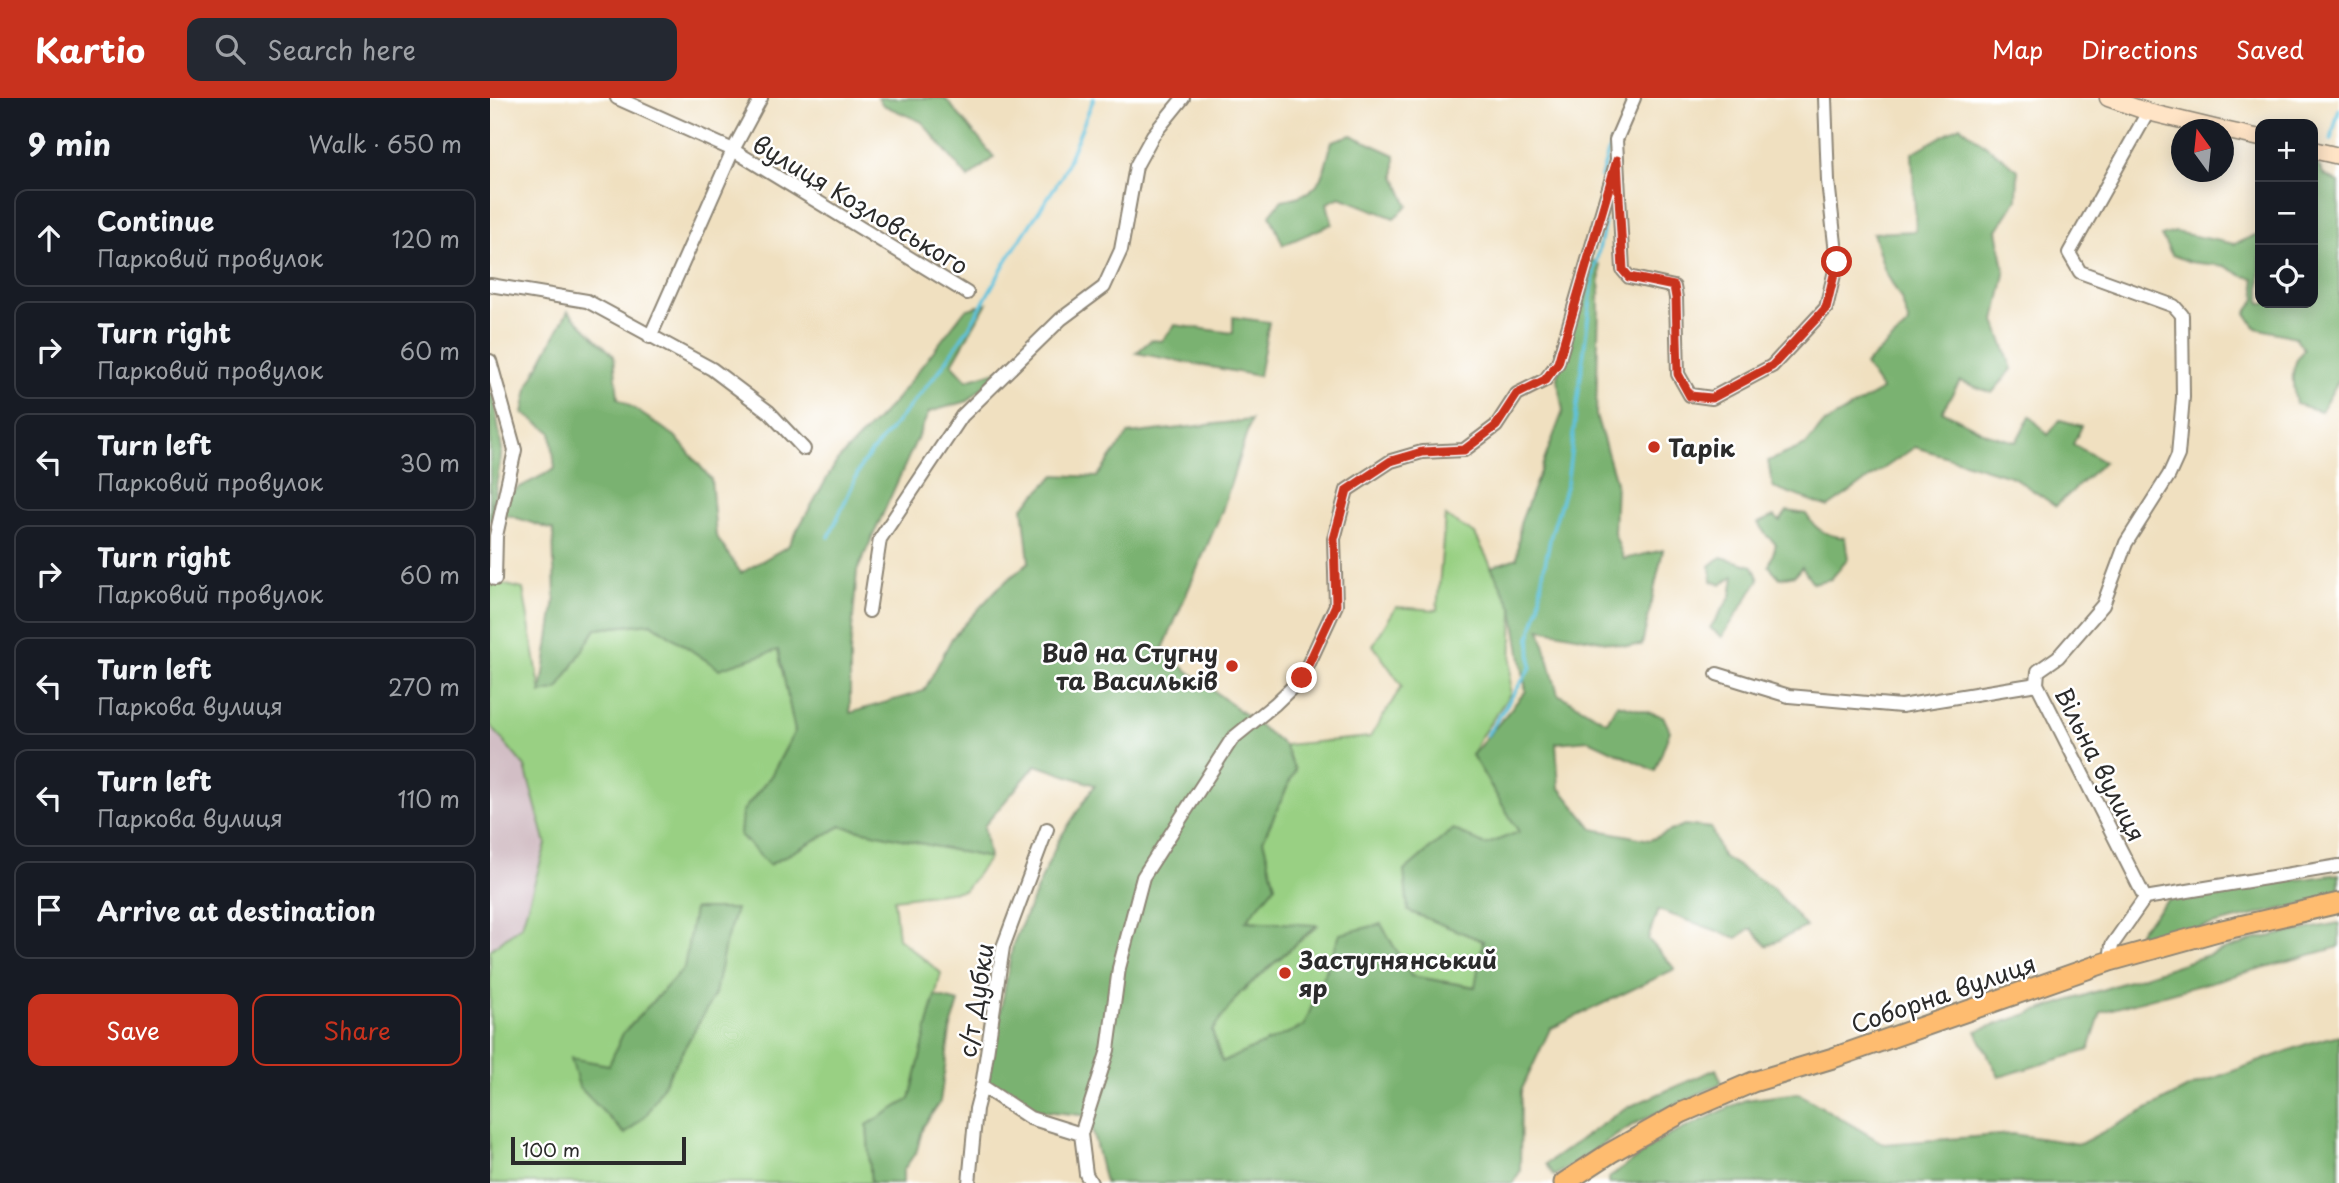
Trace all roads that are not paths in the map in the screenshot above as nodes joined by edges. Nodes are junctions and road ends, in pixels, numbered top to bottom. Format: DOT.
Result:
graph roads {
  1 [pos="617,98"];
  2 [pos="761,98"];
  3 [pos="1183,98"];
  4 [pos="1634,98"];
  5 [pos="1825,98"];
  6 [pos="2108,98"];
  7 [pos="2148,112"];
  8 [pos="2177,119"];
  9 [pos="2234,132"];
  10 [pos="2255,137"];
  11 [pos="733,150"];
  12 [pos="2318,151"];
  13 [pos="2339,156"];
  14 [pos="1617,160"];
  15 [pos="490,285"];
  16 [pos="967,293"];
  17 [pos="650,337"];
  18 [pos="490,361"];
  19 [pos="804,449"];
  20 [pos="495,579"];
  21 [pos="869,611"];
  22 [pos="1717,674"];
  23 [pos="2037,684"];
  24 [pos="1047,830"];
  25 [pos="2339,866"];
  26 [pos="2145,898"];
  27 [pos="2339,903"];
  28 [pos="2110,961"];
  29 [pos="982,1086"];
  30 [pos="1081,1134"];
  31 [pos="969,1183"];
  32 [pos="1091,1183"];
  33 [pos="1564,1183"];
  1 -- 11 [label="street, вулиця Козловського"];
  2 -- 11 [label="street"];
  3 -- 21 [label="street"];
  4 -- 14 [label="street"];
  5 -- 14 [label="street"];
  6 -- 7 [label="street"];
  7 -- 8 [label="street"];
  7 -- 23 [label="street, Вільна вулиця"];
  9 -- 10 [label="street"];
  11 -- 16 [label="street, вулиця Козловського"];
  11 -- 17 [label="street"];
  12 -- 13 [label="street"];
  14 -- 30 [label="street"];
  15 -- 17 [label="street"];
  17 -- 19 [label="street"];
  18 -- 20 [label="street"];
  22 -- 23 [label="street"];
  23 -- 26 [label="street, Вільна вулиця"];
  24 -- 29 [label="street, с/т Дубки"];
  25 -- 26 [label="street"];
  26 -- 28 [label="street"];
  27 -- 28 [label="main road, Соборна вулиця"];
  28 -- 33 [label="main road, Соборна вулиця"];
  29 -- 30 [label="street"];
  29 -- 31 [label="street, с/т Дубки"];
  30 -- 32 [label="street"];
}
